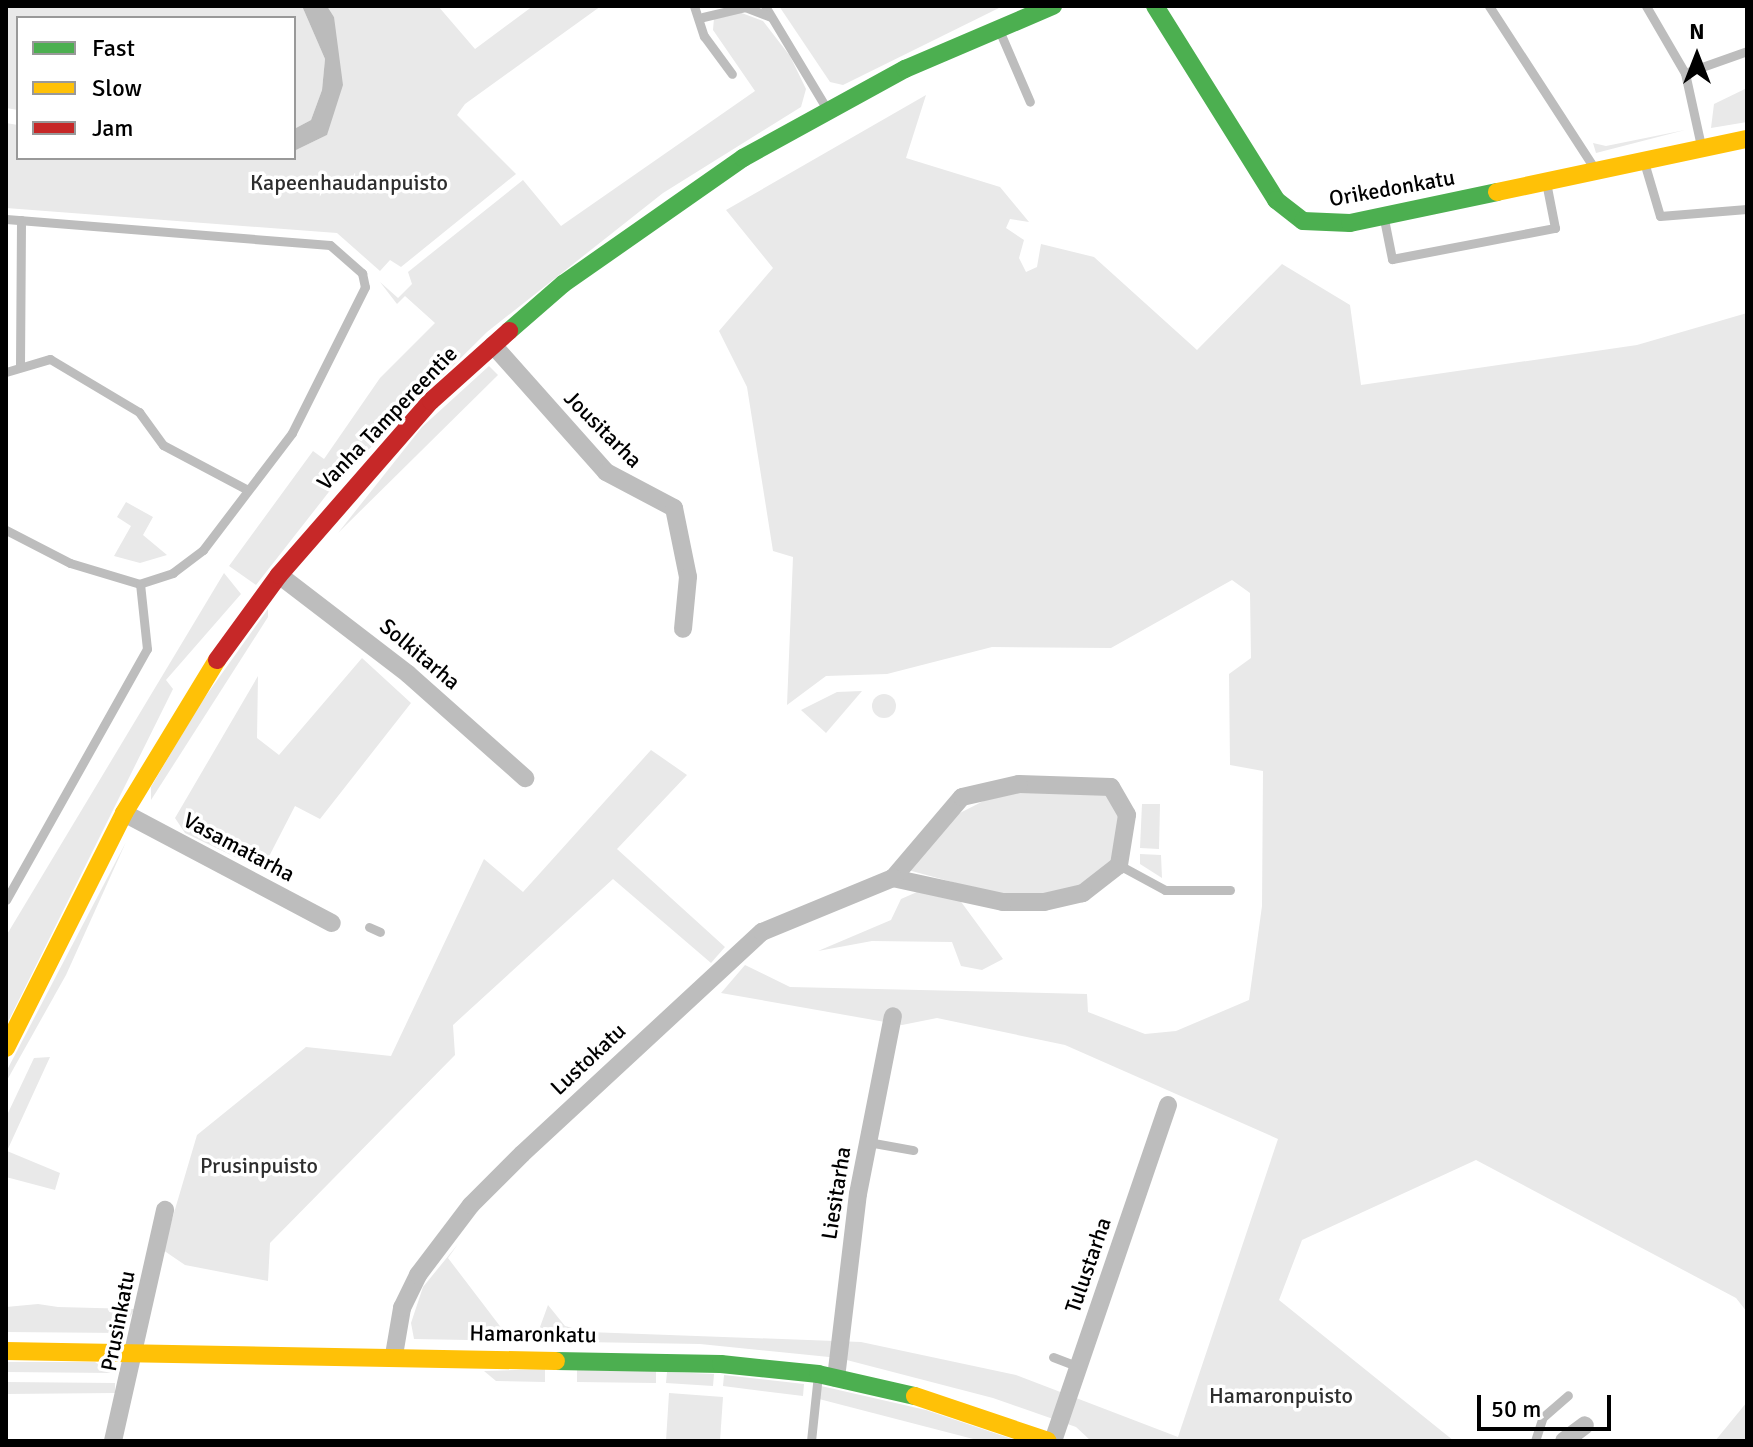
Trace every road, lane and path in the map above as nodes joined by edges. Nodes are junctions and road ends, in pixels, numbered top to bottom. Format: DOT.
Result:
graph roads {
  1 [pos="694,6"];
  2 [pos="765,6"];
  3 [pos="1053,6"];
  4 [pos="1155,6"];
  5 [pos="1489,6"];
  6 [pos="1646,6"];
  7 [pos="703,17"];
  8 [pos="780,24"];
  9 [pos="998,27"];
  10 [pos="1747,51"];
  11 [pos="1685,73"];
  12 [pos="732,74"];
  13 [pos="1030,102"];
  14 [pos="827,109"];
  15 [pos="1747,139"];
  16 [pos="1702,150"];
  17 [pos="1644,162"];
  18 [pos="1597,171"];
  19 [pos="1546,182"];
  20 [pos="1747,209"];
  21 [pos="1384,216"];
  22 [pos="6,219"];
  23 [pos="21,220"];
  24 [pos="493,345"];
  25 [pos="20,366"];
  26 [pos="6,372"];
  27 [pos="248,490"];
  28 [pos="6,530"];
  29 [pos="279,575"];
  30 [pos="140,584"];
  31 [pos="683,629"];
  32 [pos="525,778"];
  33 [pos="124,813"];
  34 [pos="1119,865"];
  35 [pos="893,878"];
  36 [pos="1230,890"];
  37 [pos="6,900"];
  38 [pos="332,923"];
  39 [pos="369,927"];
  40 [pos="380,932"];
  41 [pos="887,1028"];
  42 [pos="6,1048"];
  43 [pos="1168,1105"];
  44 [pos="868,1142"];
  45 [pos="913,1150"];
  46 [pos="165,1210"];
  47 [pos="6,1351"];
  48 [pos="136,1352"];
  49 [pos="1053,1357"];
  50 [pos="392,1363"];
  51 [pos="1079,1367"];
  52 [pos="827,1376"];
  53 [pos="1568,1395"];
  54 [pos="1585,1425"];
  55 [pos="113,1441"];
  56 [pos="811,1441"];
  57 [pos="1051,1441"];
  58 [pos="1535,1441"];
  59 [pos="1564,1441"];
  1 -- 7 [label="lane"];
  2 -- 8 [label="lane"];
  3 -- 9 [label="street, Vanha Tampereentie"];
  4 -- 21 [label="street, Orikedonkatu"];
  5 -- 18 [label="lane"];
  6 -- 11 [label="lane"];
  7 -- 8 [label="lane"];
  7 -- 12 [label="lane"];
  8 -- 14 [label="lane"];
  9 -- 13 [label="lane"];
  9 -- 14 [label="street, Vanha Tampereentie"];
  10 -- 11 [label="lane"];
  11 -- 16 [label="lane"];
  14 -- 24 [label="street, Vanha Tampereentie"];
  15 -- 16 [label="street, Orikedonkatu"];
  16 -- 17 [label="street, Orikedonkatu"];
  17 -- 18 [label="street, Orikedonkatu"];
  17 -- 20 [label="lane"];
  18 -- 19 [label="street, Orikedonkatu"];
  19 -- 21 [label="street, Orikedonkatu"];
  19 -- 21 [label="lane"];
  22 -- 23 [label="lane"];
  23 -- 25 [label="lane"];
  23 -- 27 [label="lane"];
  24 -- 29 [label="street, Vanha Tampereentie"];
  24 -- 31 [label="street, Jousitarha"];
  25 -- 26 [label="lane"];
  25 -- 27 [label="lane"];
  27 -- 30 [label="lane"];
  28 -- 30 [label="lane"];
  29 -- 32 [label="street, Solkitarha"];
  29 -- 33 [label="street, Vanha Tampereentie"];
  30 -- 37 [label="lane"];
  33 -- 38 [label="street, Vasamatarha"];
  33 -- 42 [label="street, Vanha Tampereentie"];
  34 -- 35 [label="street"];
  34 -- 35 [label="street, Lustokatu"];
  34 -- 36 [label="lane"];
  35 -- 50 [label="street, Lustokatu"];
  39 -- 40 [label="lane"];
  41 -- 44 [label="street, Liesitarha"];
  43 -- 51 [label="street, Tulustarha"];
  44 -- 45 [label="lane"];
  44 -- 52 [label="street, Liesitarha"];
  46 -- 48 [label="street, Prusinkatu"];
  47 -- 48 [label="street, Hamaronkatu"];
  48 -- 50 [label="street, Hamaronkatu"];
  48 -- 55 [label="street, Prusinkatu"];
  49 -- 51 [label="lane"];
  50 -- 52 [label="street, Hamaronkatu"];
  51 -- 57 [label="street, Tulustarha"];
  52 -- 56 [label="lane"];
  52 -- 57 [label="street, Hamaronkatu"];
  53 -- 58 [label="lane"];
  54 -- 59 [label="street"];
}
